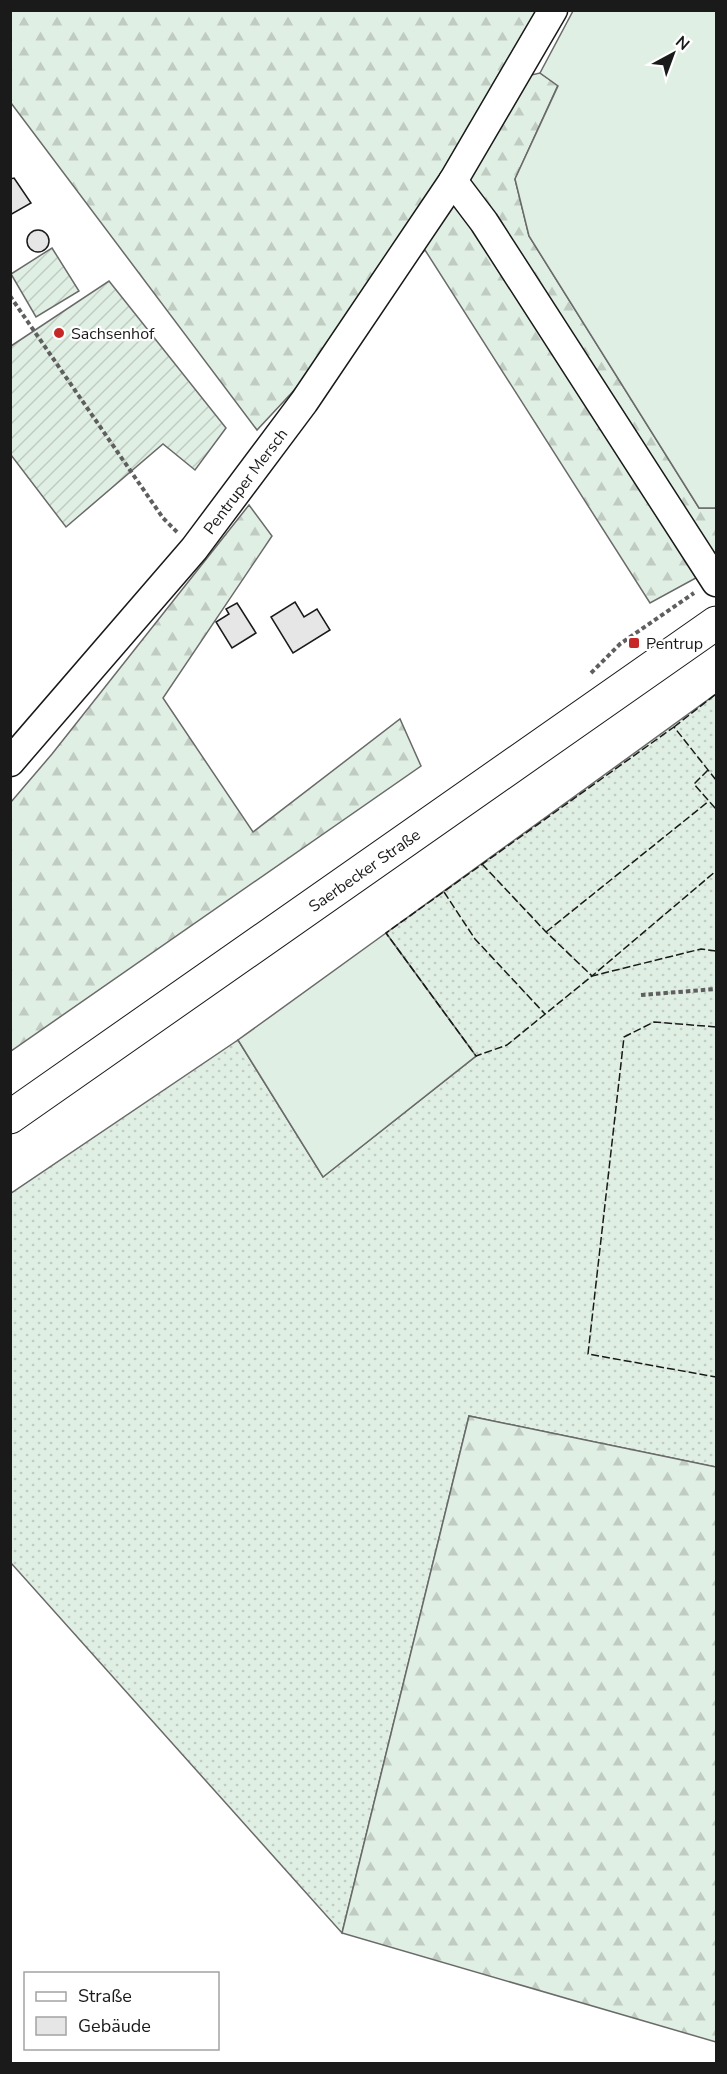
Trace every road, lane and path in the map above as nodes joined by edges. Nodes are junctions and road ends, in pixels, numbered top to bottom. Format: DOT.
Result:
graph roads {
  1 [pos="553,10"];
  2 [pos="453,181"];
  3 [pos="10,296"];
  4 [pos="194,549"];
  5 [pos="717,582"];
  6 [pos="717,623"];
  7 [pos="10,762"];
  8 [pos="717,989"];
  9 [pos="641,995"];
  10 [pos="10,1117"];
  1 -- 2 [label="street, Pentruper Mersch"];
  2 -- 4 [label="street, Pentruper Mersch"];
  2 -- 5 [label="street"];
  3 -- 4 [label="path"];
  4 -- 7 [label="street, Pentruper Mersch"];
  6 -- 10 [label="main road, Saerbecker Straße"];
  8 -- 9 [label="path"];
}
